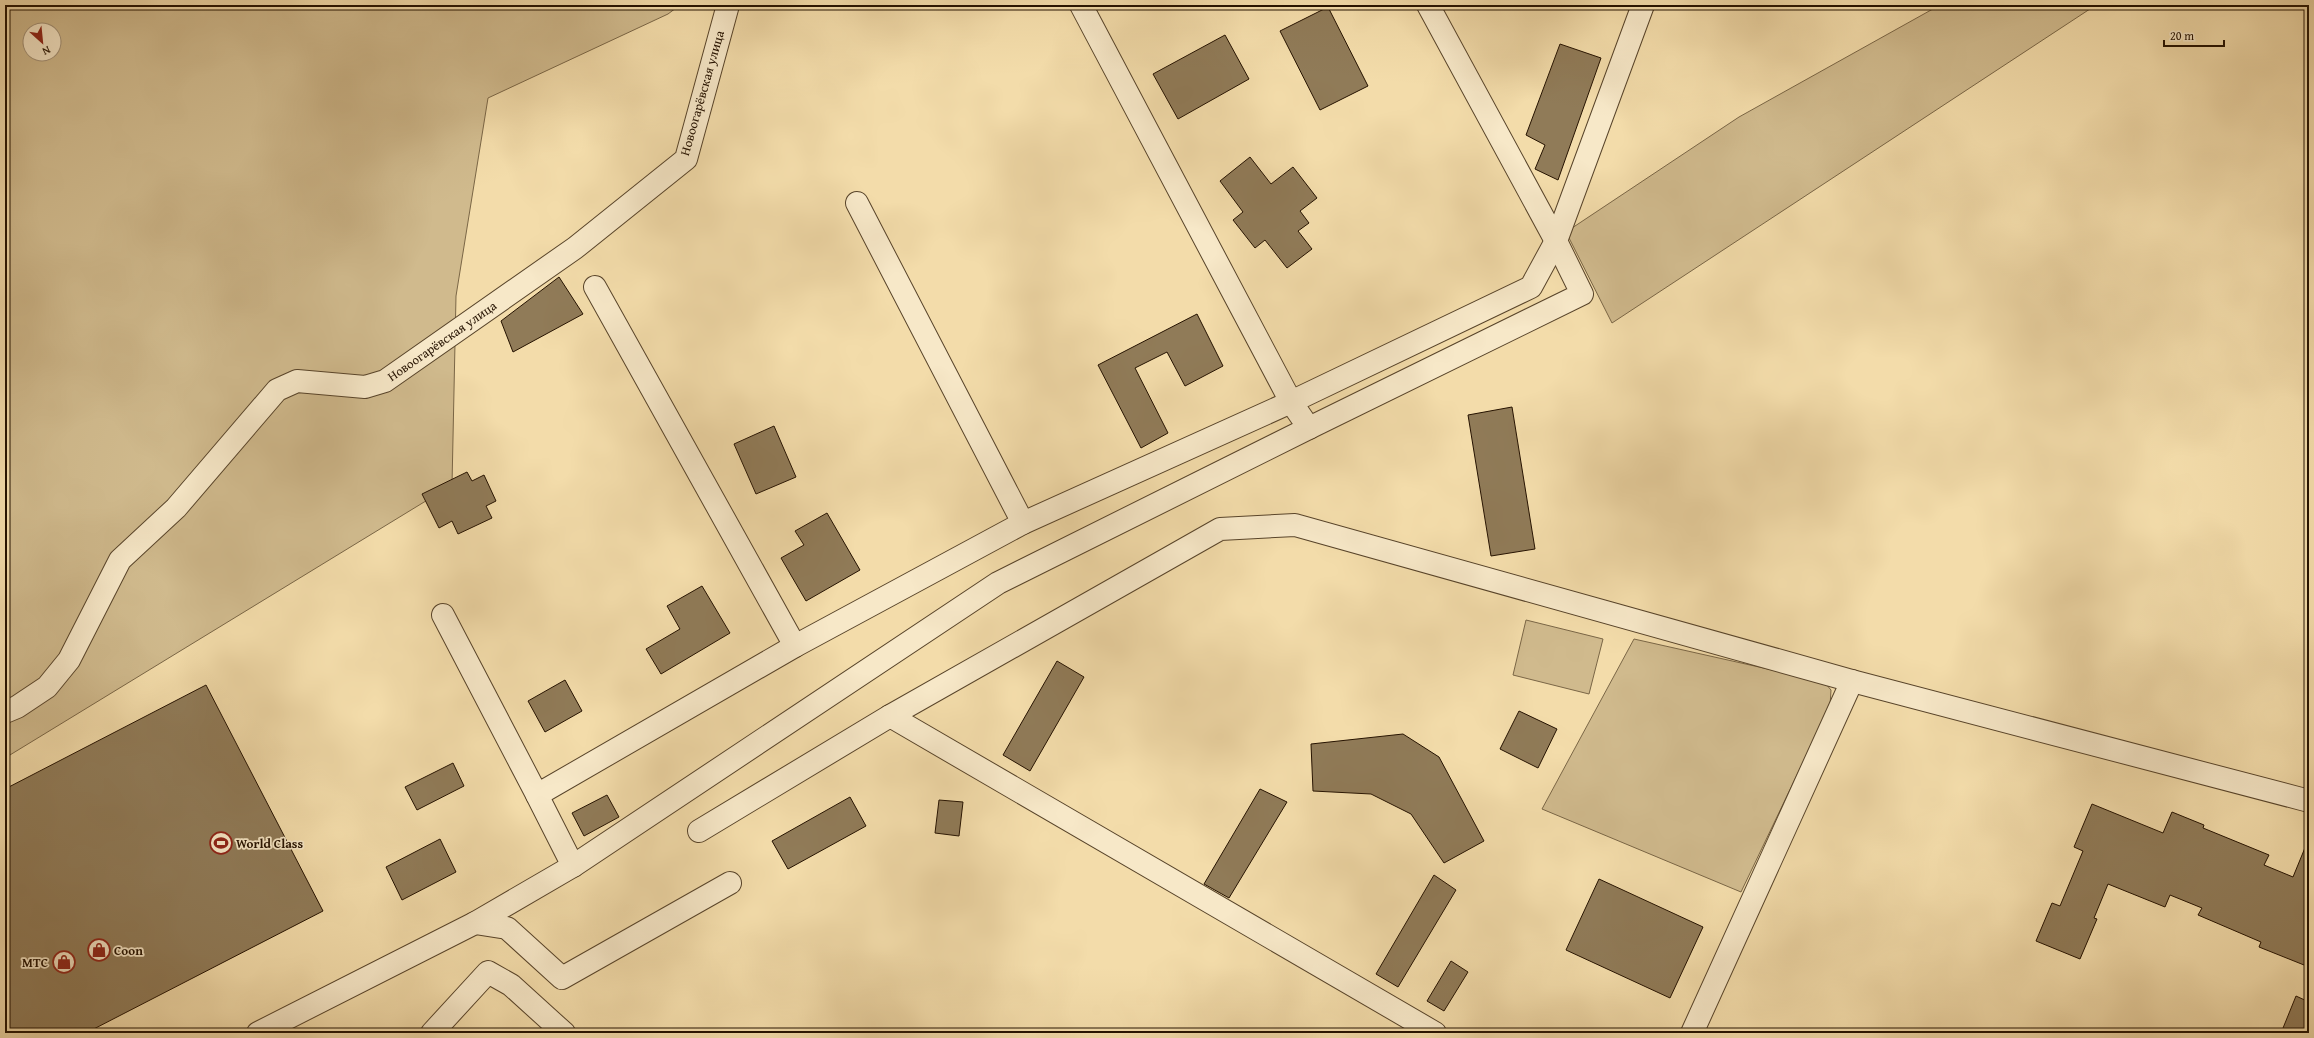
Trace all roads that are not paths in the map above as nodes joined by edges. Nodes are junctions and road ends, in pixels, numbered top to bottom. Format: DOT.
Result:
graph roads {
  1 [pos="728,5"];
  2 [pos="1081,5"];
  3 [pos="1428,5"];
  4 [pos="1643,5"];
  5 [pos="857,203"];
  6 [pos="1556,240"];
  7 [pos="595,287"];
  8 [pos="1291,402"];
  9 [pos="1309,428"];
  10 [pos="1023,523"];
  11 [pos="443,615"];
  12 [pos="795,646"];
  13 [pos="1852,681"];
  14 [pos="5,712"];
  15 [pos="890,716"];
  16 [pos="537,794"];
  17 [pos="2309,801"];
  18 [pos="699,831"];
  19 [pos="573,866"];
  20 [pos="730,883"];
  21 [pos="475,923"];
  22 [pos="258,1033"];
  23 [pos="432,1033"];
  24 [pos="564,1033"];
  25 [pos="1435,1033"];
  26 [pos="1692,1033"];
  1 -- 14 [label="street, Новоогарёвская улица"];
  2 -- 8 [label="street"];
  3 -- 6 [label="street"];
  4 -- 6 [label="street"];
  5 -- 10 [label="street"];
  6 -- 8 [label="street"];
  6 -- 9 [label="street"];
  7 -- 12 [label="street"];
  8 -- 9 [label="street"];
  8 -- 10 [label="street"];
  9 -- 19 [label="street"];
  10 -- 12 [label="street"];
  11 -- 16 [label="street"];
  12 -- 16 [label="street"];
  13 -- 15 [label="street"];
  13 -- 17 [label="street"];
  13 -- 26 [label="street"];
  15 -- 18 [label="street"];
  15 -- 25 [label="street"];
  16 -- 19 [label="street"];
  19 -- 21 [label="street"];
  20 -- 21 [label="street"];
  21 -- 22 [label="street"];
  23 -- 24 [label="street"];
}
